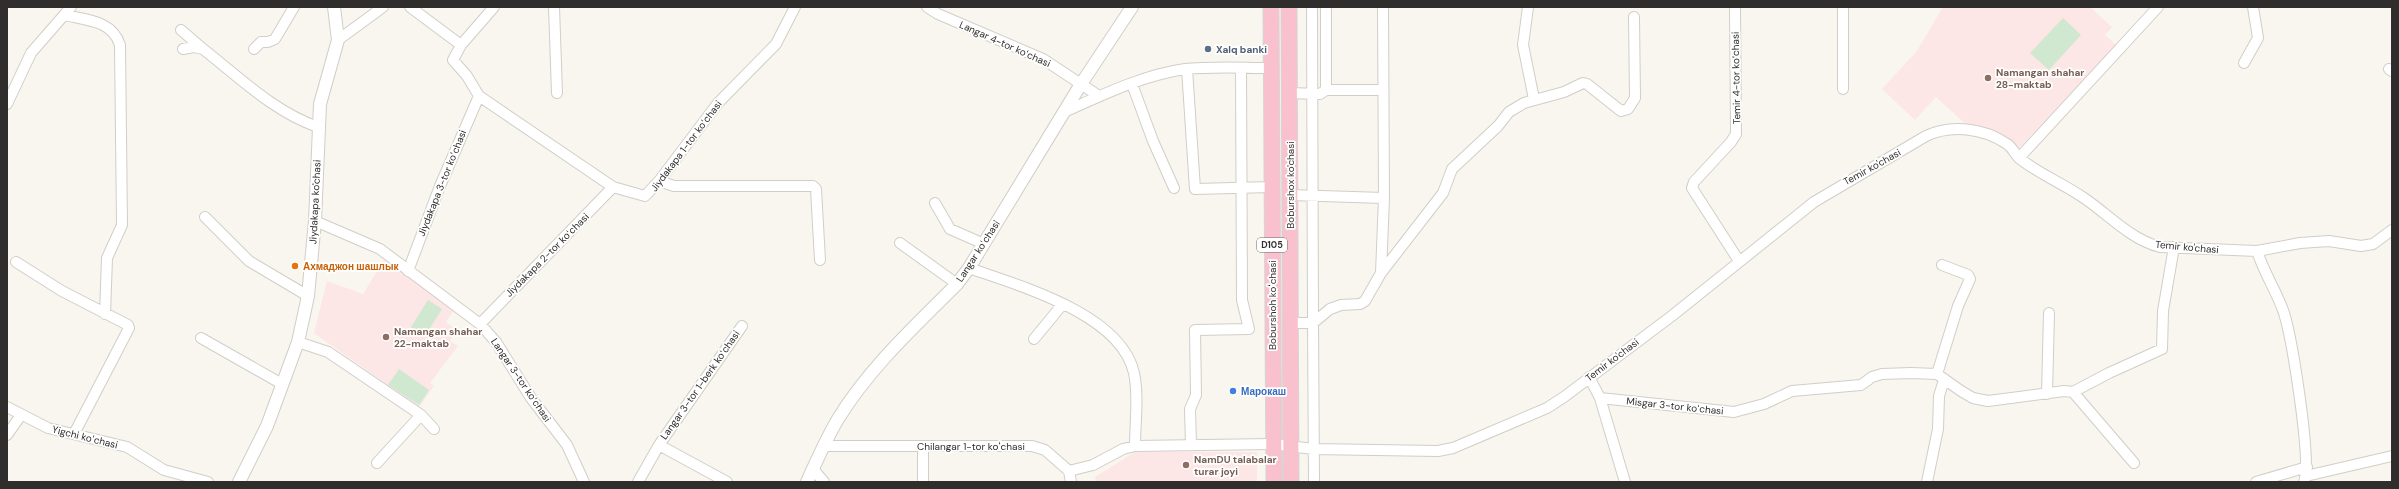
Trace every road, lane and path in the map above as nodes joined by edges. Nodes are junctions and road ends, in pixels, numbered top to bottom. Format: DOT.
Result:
graph roads {
  1 [pos="71,7"];
  2 [pos="294,7"];
  3 [pos="334,7"];
  4 [pos="383,7"];
  5 [pos="410,7"];
  6 [pos="494,7"];
  7 [pos="554,7"];
  8 [pos="795,7"];
  9 [pos="927,7"];
  10 [pos="1132,7"];
  11 [pos="1272,7"];
  12 [pos="1288,7"];
  13 [pos="1312,7"];
  14 [pos="1326,7"];
  15 [pos="1383,7"];
  16 [pos="1528,7"];
  17 [pos="1735,7"];
  18 [pos="1843,7"];
  19 [pos="2158,7"];
  20 [pos="2253,7"];
  21 [pos="64,15"];
  22 [pos="1634,17"];
  23 [pos="181,30"];
  24 [pos="338,40"];
  25 [pos="461,45"];
  26 [pos="183,49"];
  27 [pos="203,49"];
  28 [pos="254,49"];
  29 [pos="2244,63"];
  30 [pos="1241,68"];
  31 [pos="1271,68"];
  32 [pos="1186,69"];
  33 [pos="1081,84"];
  34 [pos="1132,84"];
  35 [pos="1326,90"];
  36 [pos="1383,90"];
  37 [pos="1843,90"];
  38 [pos="557,93"];
  39 [pos="1289,93"];
  40 [pos="1313,94"];
  41 [pos="478,96"];
  42 [pos="1099,96"];
  43 [pos="1534,100"];
  44 [pos="7,104"];
  45 [pos="1064,112"];
  46 [pos="318,127"];
  47 [pos="2019,158"];
  48 [pos="659,181"];
  49 [pos="613,187"];
  50 [pos="1271,187"];
  51 [pos="1174,188"];
  52 [pos="1241,188"];
  53 [pos="1290,195"];
  54 [pos="1313,196"];
  55 [pos="1384,198"];
  56 [pos="935,203"];
  57 [pos="205,216"];
  58 [pos="315,221"];
  59 [pos="2392,230"];
  60 [pos="900,243"];
  61 [pos="984,244"];
  62 [pos="2174,247"];
  63 [pos="2257,251"];
  64 [pos="820,260"];
  65 [pos="1739,261"];
  66 [pos="16,262"];
  67 [pos="1942,265"];
  68 [pos="969,268"];
  69 [pos="408,271"];
  70 [pos="1380,273"];
  71 [pos="957,284"];
  72 [pos="308,296"];
  73 [pos="1062,305"];
  74 [pos="2049,313"];
  75 [pos="105,314"];
  76 [pos="1290,322"];
  77 [pos="1314,323"];
  78 [pos="480,324"];
  79 [pos="742,326"];
  80 [pos="201,338"];
  81 [pos="1034,339"];
  82 [pos="298,342"];
  83 [pos="1589,377"];
  84 [pos="1941,377"];
  85 [pos="282,384"];
  86 [pos="2073,392"];
  87 [pos="2048,394"];
  88 [pos="1600,398"];
  89 [pos="7,407"];
  90 [pos="21,415"];
  91 [pos="421,415"];
  92 [pos="434,429"];
  93 [pos="74,434"];
  94 [pos="7,435"];
  95 [pos="659,444"];
  96 [pos="1190,444"];
  97 [pos="1274,444"];
  98 [pos="823,446"];
  99 [pos="923,446"];
  100 [pos="1134,446"];
  101 [pos="1291,447"];
  102 [pos="1313,449"];
  103 [pos="2392,456"];
  104 [pos="377,463"];
  105 [pos="2134,463"];
  106 [pos="813,469"];
  107 [pos="1069,471"];
  108 [pos="2306,475"];
  109 [pos="208,482"];
  110 [pos="239,482"];
  111 [pos="584,482"];
  112 [pos="638,482"];
  113 [pos="726,482"];
  114 [pos="807,482"];
  115 [pos="824,482"];
  116 [pos="922,482"];
  117 [pos="1071,482"];
  118 [pos="1274,482"];
  119 [pos="1291,482"];
  120 [pos="1314,482"];
  121 [pos="1624,482"];
  122 [pos="1928,482"];
  123 [pos="2256,482"];
  1 -- 21 [label="street"];
  2 -- 28 [label="street"];
  3 -- 24 [label="street, Jiydakapa ko'chasi"];
  4 -- 24 [label="street"];
  5 -- 25 [label="street"];
  6 -- 25 [label="street"];
  7 -- 38 [label="street"];
  8 -- 48 [label="street, Jiydakapa 1-tor koʻchasi"];
  9 -- 33 [label="street, Langar 4-tor koʻchasi"];
  10 -- 33 [label="street, Langar koʻchasi"];
  11 -- 31 [label="main road, Boburshoh koʻchasi / D105"];
  12 -- 39 [label="main road, Boburshox ko'chasi / D105"];
  13 -- 40 [label="street"];
  14 -- 35 [label="street"];
  15 -- 36 [label="street"];
  16 -- 43 [label="street"];
  17 -- 65 [label="street, Temir 4-tor koʻchasi"];
  18 -- 37 [label="street"];
  19 -- 47 [label="street"];
  20 -- 29 [label="street"];
  21 -- 44 [label="street"];
  21 -- 75 [label="street"];
  22 -- 43 [label="street"];
  23 -- 27 [label="street"];
  24 -- 46 [label="street, Jiydakapa ko'chasi"];
  25 -- 41 [label="street, Jiydakapa 1-tor koʻchasi"];
  26 -- 27 [label="street"];
  27 -- 46 [label="street"];
  30 -- 31 [label="street"];
  30 -- 32 [label="street"];
  30 -- 52 [label="street"];
  31 -- 50 [label="main road, Boburshoh koʻchasi / D105"];
  32 -- 34 [label="street"];
  32 -- 52 [label="street"];
  33 -- 42 [label="street, Langar 4-tor koʻchasi"];
  33 -- 45 [label="street, Langar koʻchasi"];
  34 -- 42 [label="street"];
  34 -- 51 [label="street"];
  35 -- 36 [label="street"];
  35 -- 40 [label="street"];
  36 -- 55 [label="street"];
  39 -- 40 [label="street"];
  39 -- 53 [label="main road, Boburshox ko'chasi / D105"];
  40 -- 54 [label="street"];
  41 -- 49 [label="street, Jiydakapa 1-tor koʻchasi"];
  41 -- 69 [label="street, Jiydakapa 3-tor koʻchasi"];
  42 -- 45 [label="street"];
  43 -- 70 [label="street"];
  45 -- 61 [label="street, Langar koʻchasi"];
  46 -- 58 [label="street, Jiydakapa ko'chasi"];
  47 -- 62 [label="street, Temir ko'chasi"];
  47 -- 65 [label="street, Temir ko'chasi"];
  48 -- 49 [label="street, Jiydakapa 1-tor koʻchasi"];
  48 -- 64 [label="street"];
  49 -- 78 [label="street, Jiydakapa 2-tor koʻchasi"];
  50 -- 52 [label="street"];
  50 -- 97 [label="main road, Boburshoh koʻchasi / D105"];
  52 -- 96 [label="street"];
  53 -- 54 [label="street"];
  53 -- 76 [label="main road, Boburshox ko'chasi / D105"];
  54 -- 55 [label="street"];
  54 -- 77 [label="street"];
  55 -- 70 [label="street"];
  56 -- 61 [label="street"];
  57 -- 72 [label="street"];
  58 -- 69 [label="street, Langar 3-tor koʻchasi"];
  58 -- 72 [label="street, Jiydakapa ko'chasi"];
  59 -- 63 [label="street, Temir ko'chasi"];
  60 -- 71 [label="street"];
  61 -- 68 [label="street, Langar koʻchasi"];
  62 -- 63 [label="street, Temir ko'chasi"];
  62 -- 86 [label="street"];
  63 -- 108 [label="street"];
  65 -- 83 [label="street, Temir ko'chasi"];
  66 -- 75 [label="street"];
  67 -- 84 [label="street"];
  68 -- 71 [label="street, Langar koʻchasi"];
  68 -- 73 [label="street"];
  69 -- 78 [label="street, Langar 3-tor koʻchasi"];
  70 -- 77 [label="street"];
  71 -- 98 [label="street, Langar koʻchasi"];
  72 -- 82 [label="street, Jiydakapa ko'chasi"];
  73 -- 81 [label="street"];
  73 -- 100 [label="street"];
  74 -- 87 [label="street"];
  75 -- 93 [label="street"];
  76 -- 77 [label="street"];
  76 -- 101 [label="main road, Boburshox ko'chasi / D105"];
  77 -- 102 [label="street"];
  78 -- 111 [label="street, Langar 3-tor koʻchasi"];
  79 -- 95 [label="street, Langar 3-tor 1-berk koʻchasi"];
  80 -- 85 [label="street"];
  82 -- 85 [label="street, Jiydakapa ko'chasi"];
  82 -- 91 [label="street"];
  83 -- 88 [label="street"];
  83 -- 102 [label="street, Temir ko'chasi"];
  84 -- 87 [label="street"];
  84 -- 88 [label="street, Misgar 3-tor koʻchasi"];
  84 -- 122 [label="street"];
  85 -- 110 [label="street, Jiydakapa ko'chasi"];
  86 -- 87 [label="street"];
  86 -- 105 [label="street"];
  88 -- 121 [label="street"];
  89 -- 90 [label="street, Yigchi koʻchasi"];
  90 -- 93 [label="street, Yigchi koʻchasi"];
  90 -- 94 [label="street"];
  91 -- 92 [label="street"];
  91 -- 104 [label="street"];
  93 -- 109 [label="street, Yigchi koʻchasi"];
  95 -- 112 [label="street"];
  95 -- 113 [label="street"];
  96 -- 97 [label="street"];
  96 -- 100 [label="street"];
  97 -- 101 [label="street, Temir ko'chasi"];
  97 -- 118 [label="main road, Boburshoh koʻchasi / D105"];
  98 -- 99 [label="street, Chilangar 1-tor koʻchasi"];
  98 -- 106 [label="street, Langar koʻchasi"];
  99 -- 107 [label="street, Chilangar 1-tor koʻchasi"];
  99 -- 116 [label="street"];
  100 -- 107 [label="street"];
  101 -- 102 [label="street, Temir ko'chasi"];
  101 -- 119 [label="main road, Boburshox ko'chasi / D105"];
  102 -- 120 [label="street"];
  103 -- 108 [label="street"];
  106 -- 114 [label="street, Langar koʻchasi"];
  106 -- 115 [label="street"];
  107 -- 117 [label="street"];
  108 -- 123 [label="street"];
}
